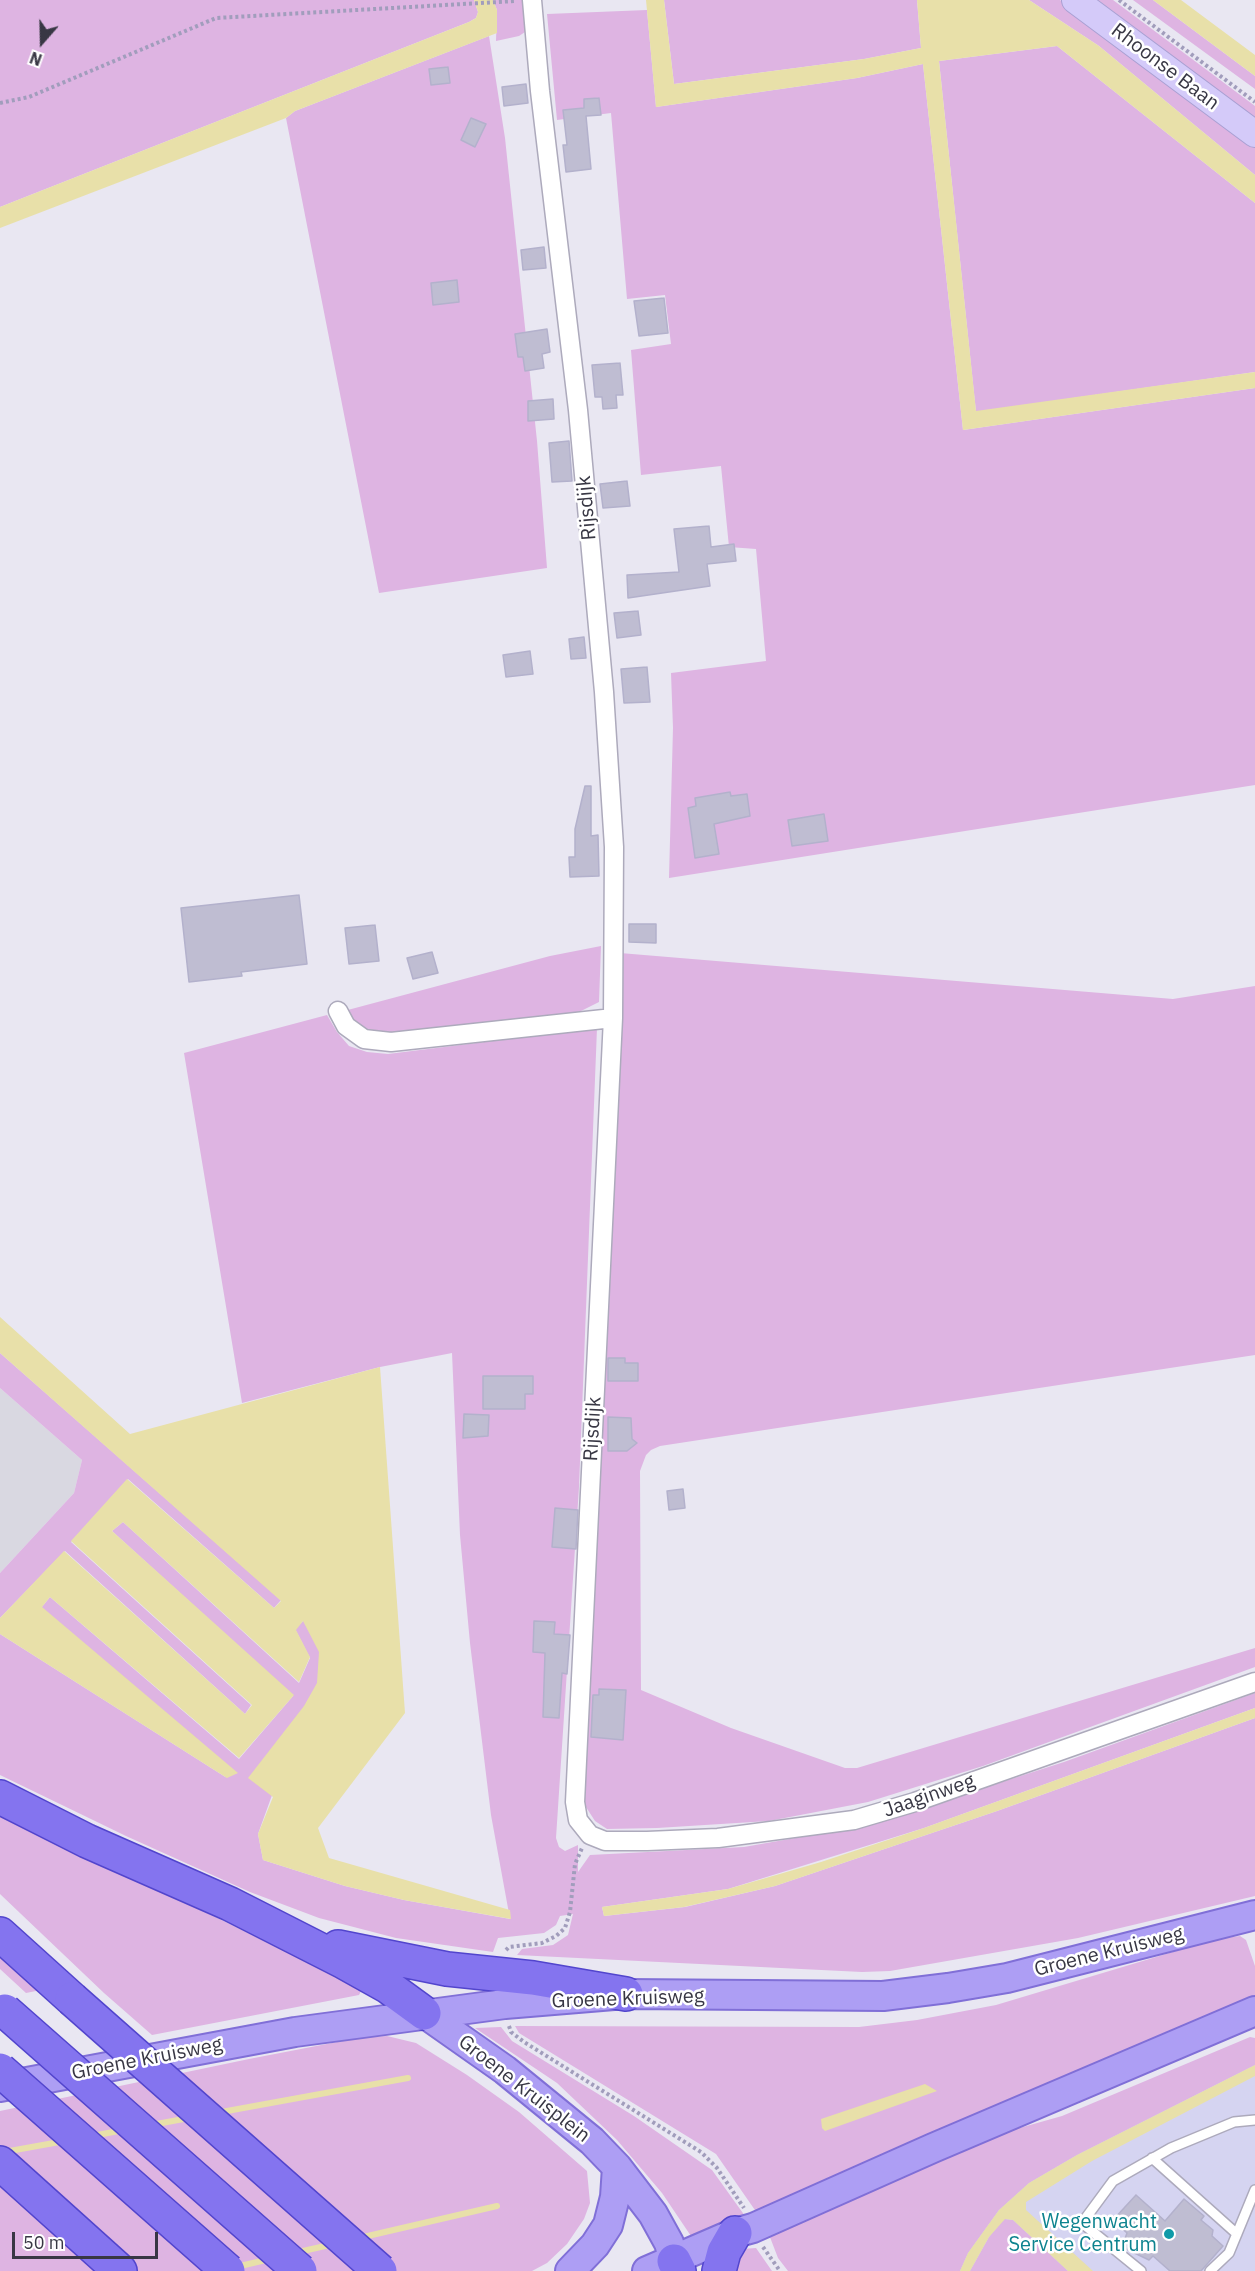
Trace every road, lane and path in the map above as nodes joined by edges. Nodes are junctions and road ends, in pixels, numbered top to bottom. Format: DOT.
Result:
graph roads {
  1 [pos="532,0"];
  2 [pos="1075,0"];
  3 [pos="1119,0"];
  4 [pos="513,1"];
  5 [pos="1255,102"];
  6 [pos="0,103"];
  7 [pos="1255,134"];
  8 [pos="338,1011"];
  9 [pos="613,1018"];
  10 [pos="1255,1682"];
  11 [pos="0,1797"];
  12 [pos="590,1835"];
  13 [pos="1255,1916"];
  14 [pos="0,1934"];
  15 [pos="298,1940"];
  16 [pos="506,1990"];
  17 [pos="626,1994"];
  18 [pos="2,2009"];
  19 [pos="1255,2011"];
  20 [pos="424,2013"];
  21 [pos="0,2070"];
  22 [pos="0,2087"];
  23 [pos="1255,2120"];
  24 [pos="1152,2158"];
  25 [pos="0,2163"];
  26 [pos="617,2167"];
  27 [pos="1255,2190"];
  28 [pos="744,2230"];
  29 [pos="1237,2234"];
  30 [pos="667,2268"];
  31 [pos="120,2271"];
  32 [pos="228,2271"];
  33 [pos="300,2271"];
  34 [pos="380,2271"];
  35 [pos="570,2271"];
  36 [pos="719,2271"];
  37 [pos="780,2271"];
  38 [pos="1141,2271"];
  39 [pos="1210,2271"];
  1 -- 9 [label="street, Rijsdijk"];
  2 -- 7 [label="main road, Rhoonse Baan"];
  3 -- 5 [label="path, Rhoonse Baan"];
  4 -- 6 [label="path"];
  8 -- 9 [label="street"];
  9 -- 12 [label="street, Rijsdijk"];
  10 -- 12 [label="street, Jaaginweg"];
  11 -- 15 [label="highway"];
  12 -- 16 [label="path"];
  13 -- 17 [label="main road, Groene Kruisweg"];
  14 -- 34 [label="highway, bridge"];
  15 -- 16 [label="highway"];
  15 -- 20 [label="highway"];
  16 -- 17 [label="highway"];
  16 -- 20 [label="main road, Groene Kruisweg"];
  16 -- 28 [label="path"];
  18 -- 33 [label="highway, bridge"];
  19 -- 28 [label="main road"];
  20 -- 22 [label="main road, Groene Kruisweg"];
  20 -- 26 [label="main road, Groene Kruisplein"];
  21 -- 32 [label="highway, bridge"];
  23 -- 24 [label="lane"];
  24 -- 29 [label="lane"];
  24 -- 38 [label="lane"];
  25 -- 31 [label="highway"];
  26 -- 30 [label="main road, Groene Kruisplein"];
  26 -- 35 [label="main road"];
  27 -- 29 [label="lane"];
  28 -- 30 [label="main road"];
  28 -- 36 [label="highway"];
  28 -- 37 [label="path"];
  29 -- 39 [label="lane"];
}
